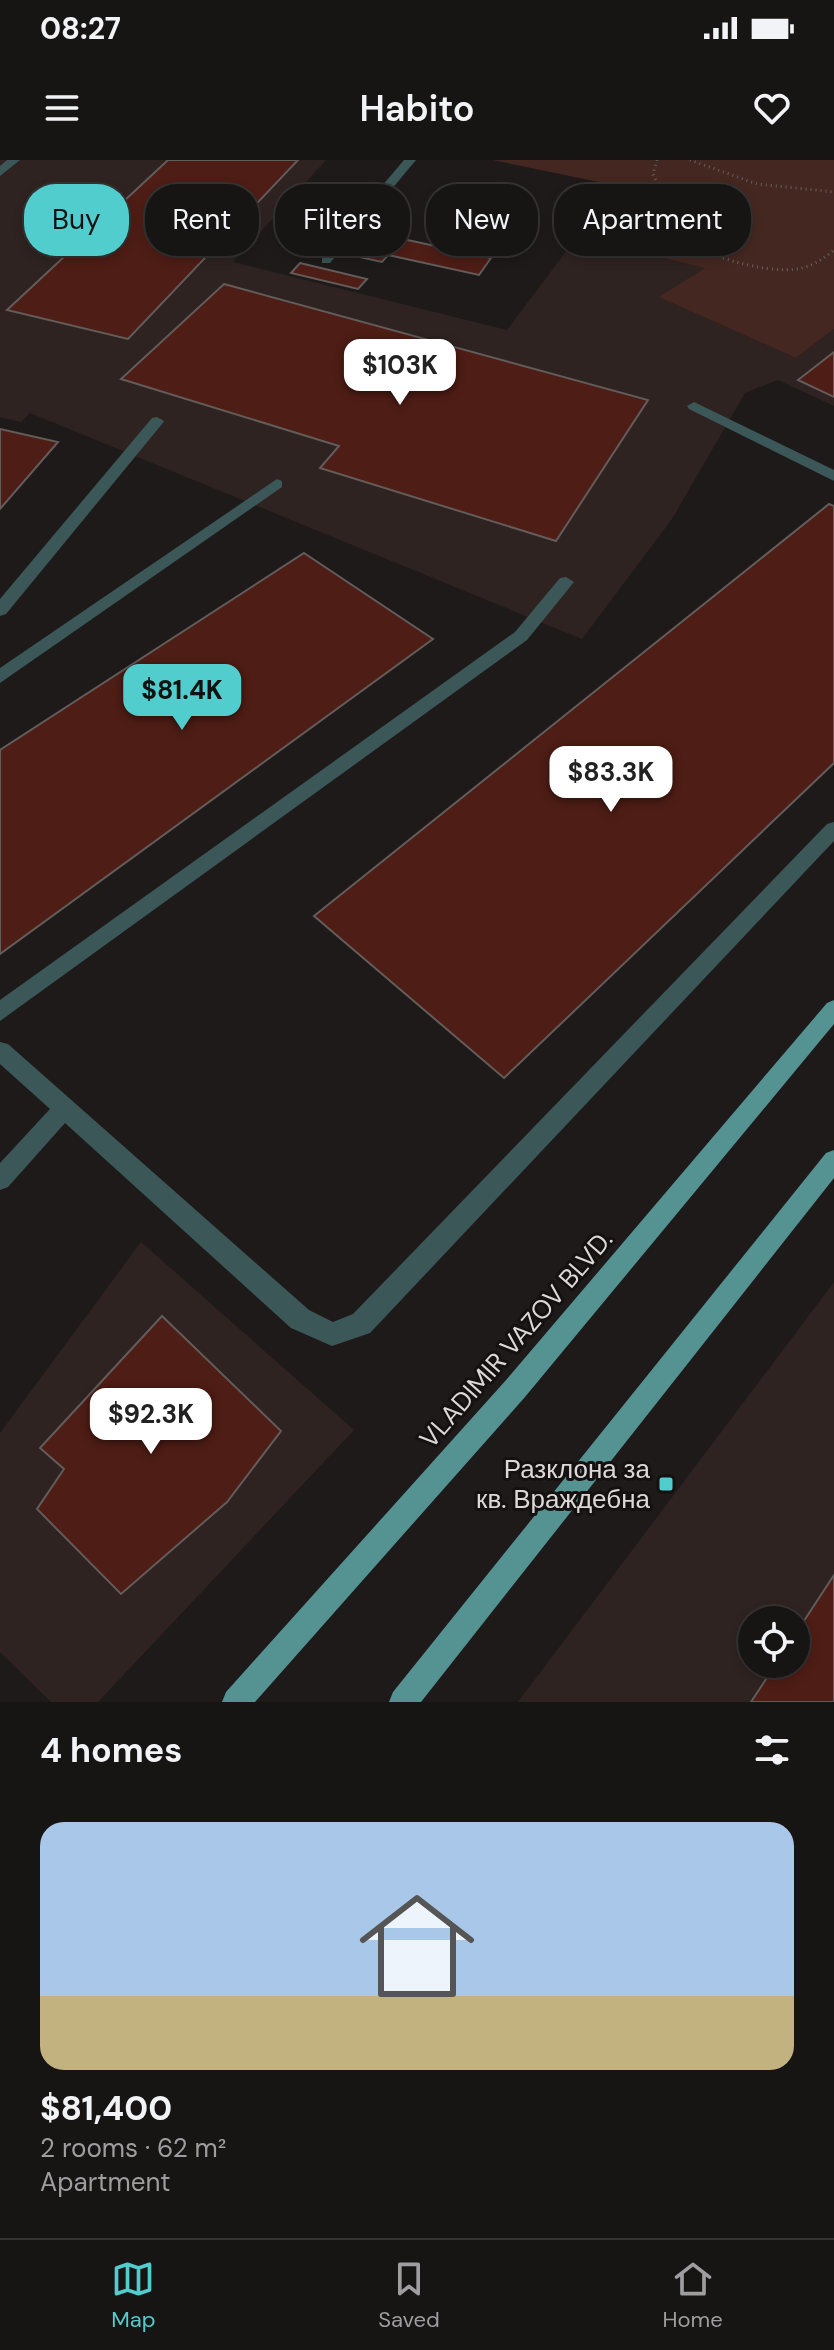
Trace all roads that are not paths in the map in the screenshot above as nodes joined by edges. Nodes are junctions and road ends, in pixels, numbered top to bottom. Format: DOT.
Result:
graph roads {
  1 [pos="14,160"];
  2 [pos="410,160"];
  3 [pos="0,172"];
  4 [pos="326,260"];
  5 [pos="694,406"];
  6 [pos="157,421"];
  7 [pos="834,476"];
  8 [pos="277,484"];
  9 [pos="566,582"];
  10 [pos="0,610"];
  11 [pos="0,677"];
  12 [pos="834,829"];
  13 [pos="834,1009"];
  14 [pos="0,1012"];
  15 [pos="0,1051"];
  16 [pos="64,1109"];
  17 [pos="834,1160"];
  18 [pos="0,1179"];
  19 [pos="236,1702"];
  20 [pos="403,1702"];
  1 -- 3 [label="lane"];
  2 -- 4 [label="lane"];
  5 -- 7 [label="lane"];
  6 -- 10 [label="lane"];
  8 -- 11 [label="lane"];
  9 -- 14 [label="lane"];
  12 -- 16 [label="lane"];
  13 -- 19 [label="main road, VLADIMIR VAZOV BLVD."];
  15 -- 16 [label="lane"];
  16 -- 18 [label="lane"];
  17 -- 20 [label="main road"];
}
